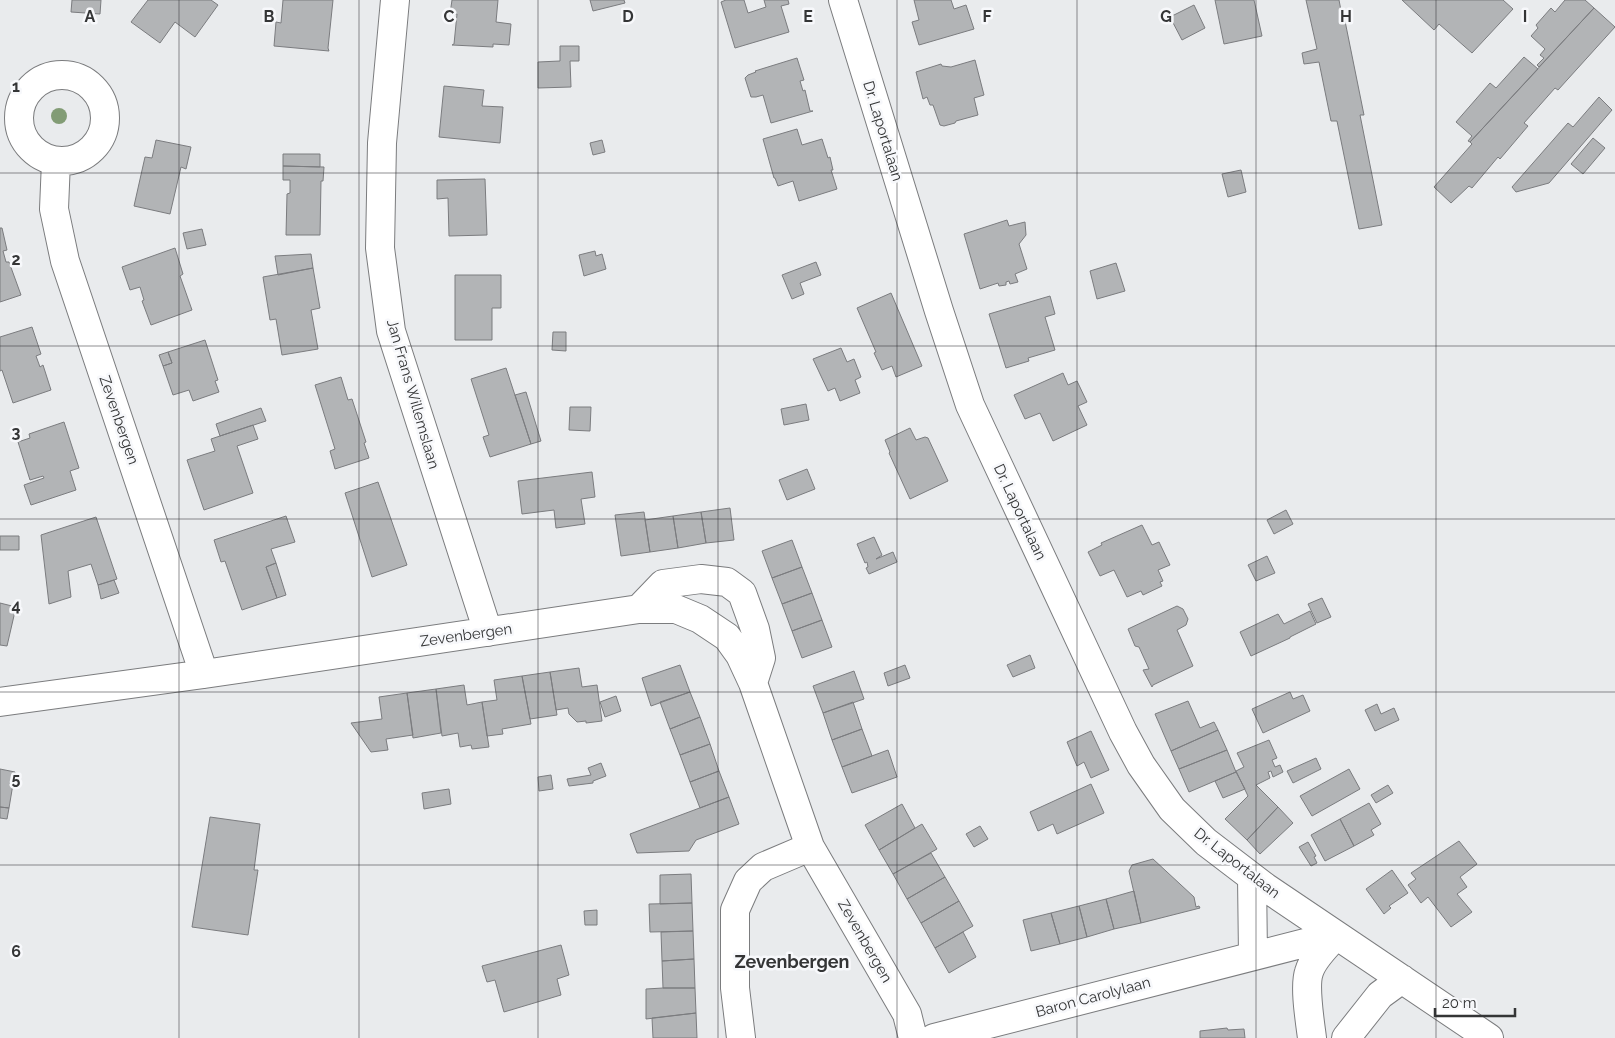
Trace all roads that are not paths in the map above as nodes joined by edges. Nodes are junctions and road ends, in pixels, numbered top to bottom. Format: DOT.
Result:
graph roads {
  1 [pos="395,0"];
  2 [pos="842,0"];
  3 [pos="56,161"];
  4 [pos="639,609"];
  5 [pos="488,632"];
  6 [pos="204,674"];
  7 [pos="753,683"];
  8 [pos="0,702"];
  9 [pos="810,847"];
  10 [pos="1252,877"];
  11 [pos="1336,935"];
  12 [pos="1253,956"];
  13 [pos="1402,979"];
  14 [pos="942,1037"];
  15 [pos="741,1038"];
  16 [pos="913,1038"];
  17 [pos="1312,1038"];
  18 [pos="1346,1038"];
  19 [pos="1489,1038"];
  1 -- 5 [label="street, Jan Frans Willemslaan"];
  2 -- 10 [label="street, Dr. Laportalaan"];
  3 -- 6 [label="street, Zevenbergen"];
  4 -- 5 [label="street, Zevenbergen"];
  4 -- 7 [label="street, Zevenbergen"];
  4 -- 7 [label="street"];
  5 -- 6 [label="street, Zevenbergen"];
  6 -- 8 [label="street, Zevenbergen"];
  7 -- 9 [label="street, Zevenbergen"];
  9 -- 15 [label="street"];
  9 -- 16 [label="street, Zevenbergen"];
  10 -- 11 [label="street, Dr. Laportalaan"];
  10 -- 12 [label="street"];
  11 -- 12 [label="street, Baron Carolylaan"];
  11 -- 13 [label="street"];
  11 -- 17 [label="street"];
  12 -- 14 [label="street, Baron Carolylaan"];
  13 -- 18 [label="street"];
  13 -- 19 [label="street"];
}
